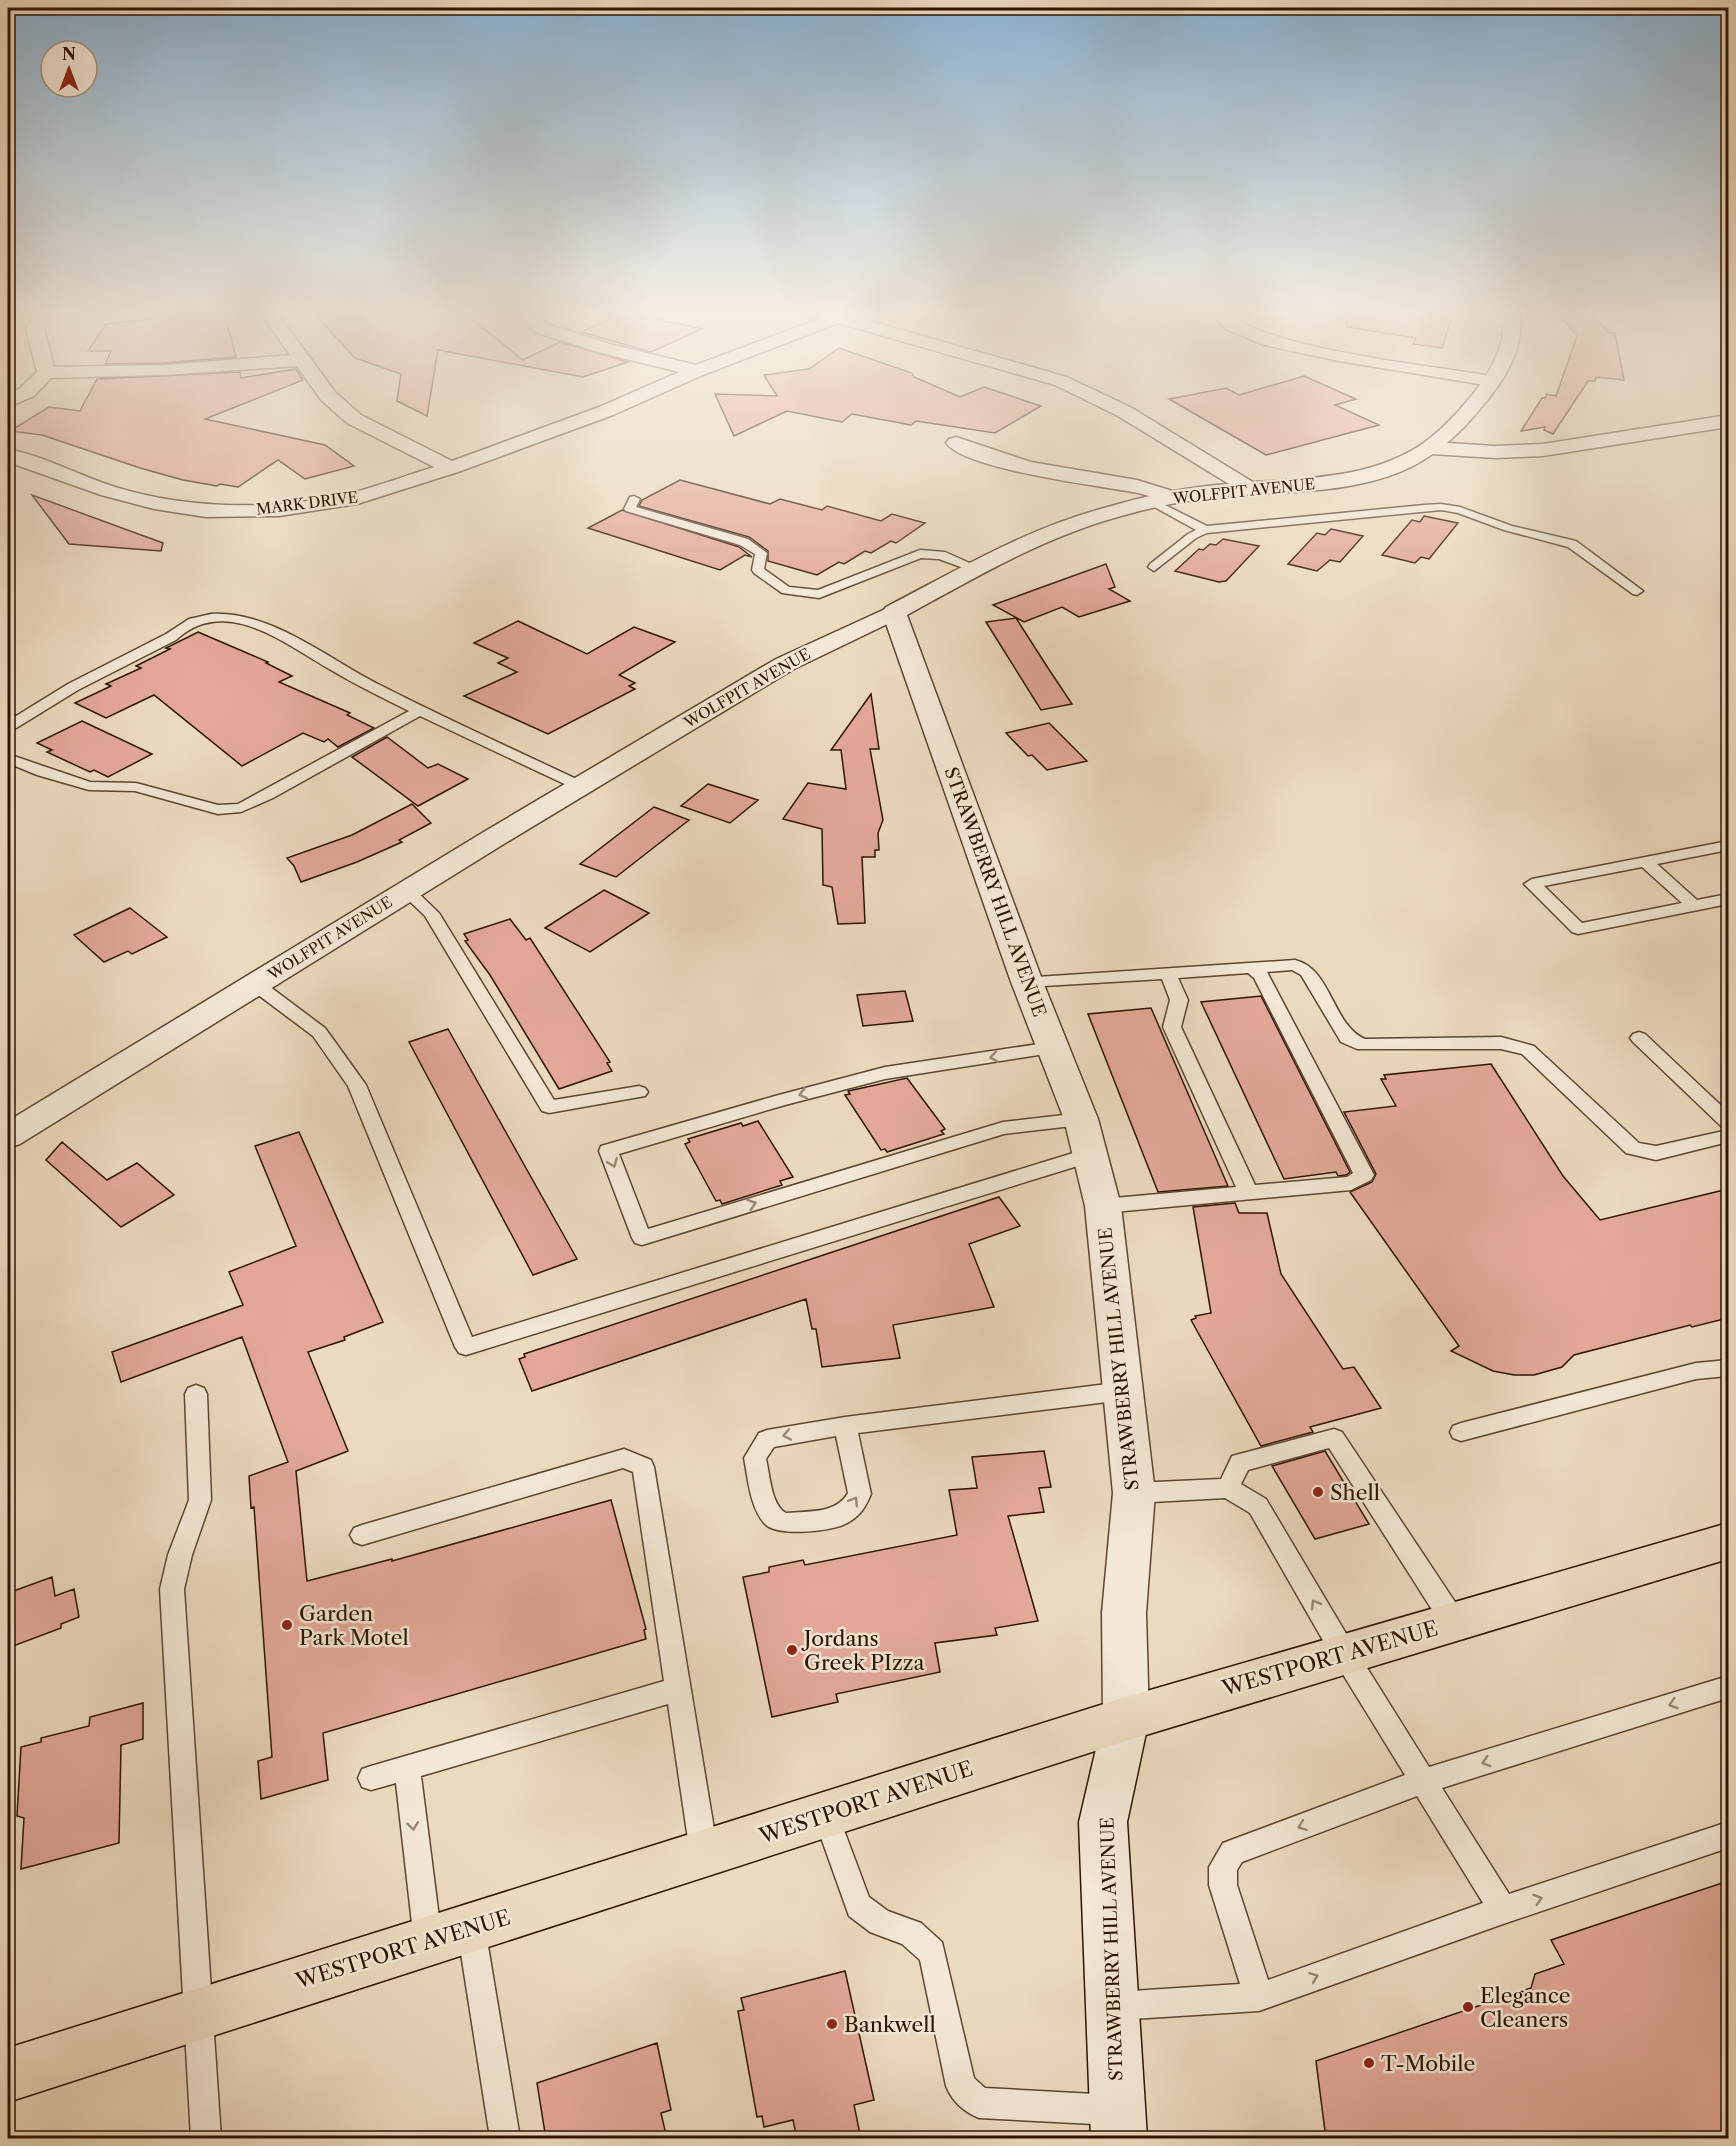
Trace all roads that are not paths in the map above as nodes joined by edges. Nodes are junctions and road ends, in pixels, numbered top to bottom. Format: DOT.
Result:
graph roads {
  1 [pos="345,411"];
  2 [pos="606,411"];
  3 [pos="1123,411"];
  4 [pos="1467,411"];
  5 [pos="1728,421"];
  6 [pos="956,443"];
  7 [pos="1432,448"];
  8 [pos="8,455"];
  9 [pos="451,468"];
  10 [pos="1249,488"];
  11 [pos="1175,498"];
  12 [pos="634,500"];
  13 [pos="1153,502"];
  14 [pos="1205,530"];
  15 [pos="1154,567"];
  16 [pos="977,569"];
  17 [pos="1637,591"];
  18 [pos="894,612"];
  19 [pos="418,711"];
  20 [pos="8,727"];
  21 [pos="8,758"];
  22 [pos="580,786"];
  23 [pos="1728,846"];
  24 [pos="1645,862"];
  25 [pos="407,891"];
  26 [pos="1728,899"];
  27 [pos="1694,906"];
  28 [pos="1251,968"];
  29 [pos="1168,973"];
  30 [pos="1027,982"];
  31 [pos="255,984"];
  32 [pos="1639,1038"];
  33 [pos="1052,1048"];
  34 [pos="639,1092"];
  35 [pos="1081,1119"];
  36 [pos="1728,1122"];
  37 [pos="8,1136"];
  38 [pos="1728,1136"];
  39 [pos="1090,1155"];
  40 [pos="1248,1191"];
  41 [pos="1103,1206"];
  42 [pos="1728,1368"];
  43 [pos="1123,1390"];
  44 [pos="196,1394"];
  45 [pos="845,1426"];
  46 [pos="1461,1432"];
  47 [pos="1228,1488"];
  48 [pos="1134,1493"];
  49 [pos="362,1534"];
  50 [pos="1728,1541"];
  51 [pos="1454,1622"];
  52 [pos="1345,1654"];
  53 [pos="1728,1687"];
  54 [pos="678,1689"];
  55 [pos="1126,1719"];
  56 [pos="407,1768"];
  57 [pos="371,1778"];
  58 [pos="1423,1781"];
  59 [pos="826,1815"];
  60 [pos="1728,1835"];
  61 [pos="704,1853"];
  62 [pos="1503,1910"];
  63 [pos="449,1935"];
  64 [pos="1259,1997"];
  65 [pos="1111,2006"];
  66 [pos="198,2013"];
  67 [pos="8,2075"];
  68 [pos="1118,2125"];
  69 [pos="206,2139"];
  70 [pos="505,2139"];
  1 -- 9 [label="street"];
  2 -- 9 [label="street, MARK DRIVE"];
  3 -- 10 [label="street"];
  4 -- 7 [label="street, WOLFPIT AVENUE"];
  5 -- 7 [label="street"];
  6 -- 11 [label="street"];
  7 -- 10 [label="street, WOLFPIT AVENUE"];
  8 -- 9 [label="street, MARK DRIVE"];
  10 -- 11 [label="street, WOLFPIT AVENUE"];
  11 -- 13 [label="street, WOLFPIT AVENUE"];
  12 -- 16 [label="lane"];
  13 -- 14 [label="lane"];
  13 -- 16 [label="street, WOLFPIT AVENUE"];
  14 -- 15 [label="lane"];
  14 -- 17 [label="lane"];
  16 -- 18 [label="street, WOLFPIT AVENUE"];
  18 -- 22 [label="street, WOLFPIT AVENUE"];
  18 -- 30 [label="street, STRAWBERRY HILL AVENUE"];
  19 -- 20 [label="lane"];
  19 -- 21 [label="lane"];
  19 -- 22 [label="lane"];
  22 -- 25 [label="street, WOLFPIT AVENUE"];
  23 -- 24 [label="lane"];
  24 -- 27 [label="lane"];
  24 -- 27 [label="lane"];
  25 -- 31 [label="street, WOLFPIT AVENUE"];
  25 -- 34 [label="lane"];
  26 -- 27 [label="lane"];
  28 -- 29 [label="lane"];
  28 -- 38 [label="lane"];
  28 -- 40 [label="lane"];
  29 -- 30 [label="lane"];
  29 -- 40 [label="lane"];
  30 -- 33 [label="street, STRAWBERRY HILL AVENUE"];
  31 -- 37 [label="street, WOLFPIT AVENUE"];
  31 -- 39 [label="lane"];
  32 -- 36 [label="lane"];
  33 -- 35 [label="street, STRAWBERRY HILL AVENUE"];
  33 -- 35 [label="lane, one-way"];
  35 -- 39 [label="street, STRAWBERRY HILL AVENUE"];
  39 -- 41 [label="street, STRAWBERRY HILL AVENUE"];
  40 -- 41 [label="lane"];
  41 -- 43 [label="street, STRAWBERRY HILL AVENUE"];
  42 -- 46 [label="lane"];
  43 -- 45 [label="lane"];
  43 -- 48 [label="street, STRAWBERRY HILL AVENUE"];
  44 -- 66 [label="lane"];
  45 -- 45 [label="lane, one-way"];
  47 -- 48 [label="lane"];
  47 -- 51 [label="lane"];
  52 -- 47 [label="lane, one-way"];
  48 -- 55 [label="street, STRAWBERRY HILL AVENUE"];
  49 -- 54 [label="lane"];
  50 -- 51 [label="main road, WESTPORT AVENUE"];
  51 -- 52 [label="main road, WESTPORT AVENUE"];
  52 -- 55 [label="main road, WESTPORT AVENUE"];
  52 -- 58 [label="lane"];
  53 -- 58 [label="lane, one-way"];
  54 -- 56 [label="lane"];
  54 -- 61 [label="lane"];
  55 -- 59 [label="main road, WESTPORT AVENUE"];
  55 -- 65 [label="street, STRAWBERRY HILL AVENUE"];
  56 -- 57 [label="lane"];
  56 -- 63 [label="lane, one-way"];
  58 -- 62 [label="lane"];
  58 -- 64 [label="lane, one-way"];
  59 -- 61 [label="main road, WESTPORT AVENUE"];
  59 -- 68 [label="lane"];
  62 -- 60 [label="lane, one-way"];
  61 -- 63 [label="main road, WESTPORT AVENUE"];
  64 -- 62 [label="lane, one-way"];
  63 -- 66 [label="main road, WESTPORT AVENUE"];
  63 -- 70 [label="lane"];
  64 -- 65 [label="lane"];
  65 -- 68 [label="street, STRAWBERRY HILL AVENUE"];
  66 -- 67 [label="main road, WESTPORT AVENUE"];
  66 -- 69 [label="lane"];
}
